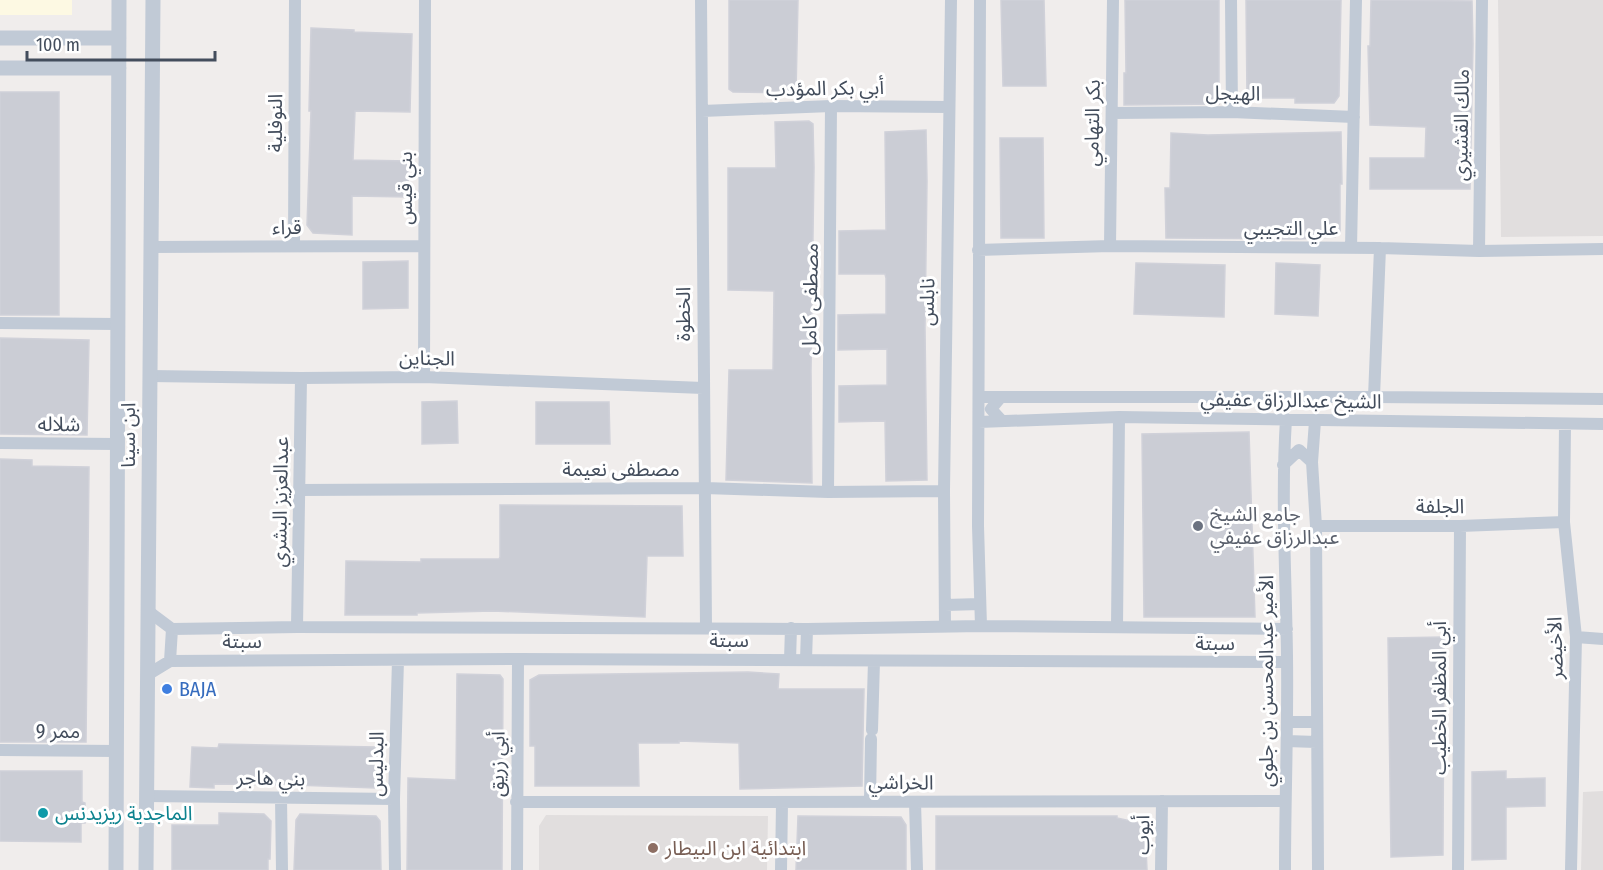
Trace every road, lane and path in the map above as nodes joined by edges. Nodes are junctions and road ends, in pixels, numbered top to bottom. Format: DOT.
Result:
graph roads {
  1 [pos="119,0"];
  2 [pos="153,0"];
  3 [pos="295,0"];
  4 [pos="425,0"];
  5 [pos="701,0"];
  6 [pos="951,0"];
  7 [pos="980,0"];
  8 [pos="1113,0"];
  9 [pos="1231,0"];
  10 [pos="1356,0"];
  11 [pos="1482,0"];
  12 [pos="0,38"];
  13 [pos="119,38"];
  14 [pos="0,68"];
  15 [pos="119,68"];
  16 [pos="831,106"];
  17 [pos="949,106"];
  18 [pos="702,111"];
  19 [pos="1232,112"];
  20 [pos="1112,113"];
  21 [pos="1354,117"];
  22 [pos="294,246"];
  23 [pos="424,246"];
  24 [pos="1110,246"];
  25 [pos="151,247"];
  26 [pos="1351,248"];
  27 [pos="1380,248"];
  28 [pos="1603,249"];
  29 [pos="978,250"];
  30 [pos="1479,251"];
  31 [pos="0,323"];
  32 [pos="118,324"];
  33 [pos="150,376"];
  34 [pos="424,377"];
  35 [pos="302,378"];
  36 [pos="703,388"];
  37 [pos="979,397"];
  38 [pos="1001,397"];
  39 [pos="1374,397"];
  40 [pos="1603,399"];
  41 [pos="1119,417"];
  42 [pos="1286,419"];
  43 [pos="1002,421"];
  44 [pos="1315,421"];
  45 [pos="979,422"];
  46 [pos="1603,424"];
  47 [pos="1565,425"];
  48 [pos="0,443"];
  49 [pos="117,444"];
  50 [pos="1312,462"];
  51 [pos="1283,465"];
  52 [pos="705,488"];
  53 [pos="299,490"];
  54 [pos="944,491"];
  55 [pos="828,492"];
  56 [pos="1564,522"];
  57 [pos="1316,526"];
  58 [pos="1460,526"];
  59 [pos="980,604"];
  60 [pos="945,605"];
  61 [pos="148,611"];
  62 [pos="981,626"];
  63 [pos="297,627"];
  64 [pos="706,627"];
  65 [pos="945,627"];
  66 [pos="1116,627"];
  67 [pos="791,628"];
  68 [pos="172,629"];
  69 [pos="807,629"];
  70 [pos="1287,629"];
  71 [pos="1576,637"];
  72 [pos="1603,639"];
  73 [pos="518,659"];
  74 [pos="398,660"];
  75 [pos="790,660"];
  76 [pos="806,660"];
  77 [pos="874,661"];
  78 [pos="170,662"];
  79 [pos="1287,662"];
  80 [pos="147,675"];
  81 [pos="1288,722"];
  82 [pos="1317,722"];
  83 [pos="1287,741"];
  84 [pos="1316,742"];
  85 [pos="0,750"];
  86 [pos="116,751"];
  87 [pos="146,796"];
  88 [pos="281,798"];
  89 [pos="394,799"];
  90 [pos="870,801"];
  91 [pos="1162,801"];
  92 [pos="1285,801"];
  93 [pos="516,802"];
  94 [pos="915,802"];
  95 [pos="782,803"];
  96 [pos="116,870"];
  97 [pos="146,870"];
  98 [pos="282,870"];
  99 [pos="395,870"];
  100 [pos="517,870"];
  101 [pos="781,870"];
  102 [pos="917,870"];
  103 [pos="1161,870"];
  104 [pos="1285,870"];
  105 [pos="1318,870"];
  106 [pos="1458,870"];
  107 [pos="1571,870"];
  1 -- 13 [label="street, ابن سينا"];
  2 -- 25 [label="street, ابن سينا"];
  3 -- 22 [label="street, النوفلية"];
  4 -- 23 [label="street, بني قيس"];
  5 -- 18 [label="street, الخطوة"];
  6 -- 17 [label="street, نابلس"];
  7 -- 29 [label="street"];
  8 -- 20 [label="street, بكر التهامي"];
  9 -- 19 [label="street"];
  10 -- 21 [label="street"];
  11 -- 30 [label="street, مالك القشيري"];
  12 -- 13 [label="street"];
  13 -- 15 [label="street, ابن سينا"];
  14 -- 15 [label="street"];
  15 -- 32 [label="street, ابن سينا"];
  16 -- 17 [label="street, أبي بكر المؤدب"];
  16 -- 18 [label="street, أبي بكر المؤدب"];
  16 -- 55 [label="street, مصطفى كامل"];
  17 -- 54 [label="street, نابلس"];
  18 -- 36 [label="street, الخطوة"];
  19 -- 20 [label="street, الهيجل"];
  19 -- 21 [label="street, الهيجل"];
  20 -- 24 [label="street, بكر التهامي"];
  21 -- 26 [label="street"];
  22 -- 23 [label="street, قراء"];
  22 -- 25 [label="street, قراء"];
  23 -- 34 [label="street, بني قيس"];
  24 -- 26 [label="street, علي التجيبي"];
  24 -- 29 [label="street, علي التجيبي"];
  25 -- 33 [label="street, ابن سينا"];
  26 -- 27 [label="street, علي التجيبي"];
  27 -- 30 [label="street, علي التجيبي"];
  27 -- 39 [label="street"];
  28 -- 30 [label="street, علي التجيبي"];
  29 -- 37 [label="street"];
  31 -- 32 [label="street"];
  32 -- 49 [label="street, ابن سينا"];
  33 -- 35 [label="street, الجناين"];
  33 -- 61 [label="street, ابن سينا"];
  34 -- 35 [label="street, الجناين"];
  34 -- 36 [label="street, الجناين"];
  35 -- 53 [label="street, عبدالعزيز البشري"];
  36 -- 52 [label="street, الخطوة"];
  37 -- 38 [label="street, الشيخ عبدالرزاق عفيفي"];
  37 -- 45 [label="street"];
  38 -- 39 [label="street, الشيخ عبدالرزاق عفيفي"];
  38 -- 43 [label="street"];
  39 -- 40 [label="street, الشيخ عبدالرزاق عفيفي"];
  41 -- 42 [label="street, الشيخ عبدالرزاق عفيفي"];
  41 -- 43 [label="street, الشيخ عبدالرزاق عفيفي"];
  41 -- 66 [label="street"];
  42 -- 44 [label="street, الشيخ عبدالرزاق عفيفي"];
  42 -- 51 [label="street, الأمير عبدالمحسن بن جلوي"];
  43 -- 45 [label="street, الشيخ عبدالرزاق عفيفي"];
  44 -- 47 [label="street, الشيخ عبدالرزاق عفيفي"];
  44 -- 50 [label="street"];
  45 -- 59 [label="street"];
  46 -- 47 [label="street, الشيخ عبدالرزاق عفيفي"];
  47 -- 56 [label="street, الأخيضر"];
  48 -- 49 [label="street, شلاله"];
  49 -- 86 [label="street, ابن سينا"];
  50 -- 51 [label="street"];
  50 -- 57 [label="street"];
  51 -- 70 [label="street, الأمير عبدالمحسن بن جلوي"];
  52 -- 53 [label="street, مصطفى نعيمة"];
  52 -- 55 [label="street, مصطفى نعيمة"];
  52 -- 64 [label="street, الخطوة"];
  53 -- 63 [label="street, عبدالعزيز البشري"];
  54 -- 55 [label="street, مصطفى نعيمة"];
  54 -- 60 [label="street, نابلس"];
  56 -- 58 [label="street, الجلفة"];
  56 -- 71 [label="street, الأخيضر"];
  57 -- 58 [label="street, الجلفة"];
  57 -- 82 [label="street"];
  58 -- 106 [label="street, أبي المظفر الخطيب"];
  59 -- 60 [label="street"];
  59 -- 62 [label="street"];
  60 -- 65 [label="street, نابلس"];
  61 -- 68 [label="street"];
  61 -- 80 [label="street, ابن سينا"];
  62 -- 65 [label="street, سبتة"];
  62 -- 66 [label="street, سبتة"];
  63 -- 64 [label="street, سبتة"];
  63 -- 68 [label="street, سبتة"];
  64 -- 67 [label="street, سبتة"];
  65 -- 69 [label="street, سبتة"];
  66 -- 70 [label="street, سبتة"];
  67 -- 69 [label="street, سبتة"];
  67 -- 75 [label="street"];
  68 -- 78 [label="street"];
  69 -- 76 [label="street"];
  70 -- 79 [label="street, الأمير عبدالمحسن بن جلوي"];
  71 -- 72 [label="street"];
  71 -- 107 [label="street, الأخيضر"];
  73 -- 74 [label="street, سبتة"];
  73 -- 75 [label="street, سبتة"];
  73 -- 93 [label="street, أبي زريق"];
  74 -- 78 [label="street, سبتة"];
  74 -- 89 [label="street, البدليس"];
  75 -- 76 [label="street, سبتة"];
  76 -- 77 [label="street, سبتة"];
  77 -- 79 [label="street, سبتة"];
  77 -- 90 [label="street"];
  78 -- 80 [label="street, سبتة"];
  79 -- 81 [label="street, الأمير عبدالمحسن بن جلوي"];
  80 -- 87 [label="street, ابن سينا"];
  81 -- 82 [label="street"];
  81 -- 83 [label="street, الأمير عبدالمحسن بن جلوي"];
  82 -- 84 [label="street"];
  83 -- 84 [label="street"];
  83 -- 92 [label="street, الأمير عبدالمحسن بن جلوي"];
  84 -- 105 [label="street"];
  85 -- 86 [label="street, ممر 9"];
  86 -- 96 [label="street, ابن سينا"];
  87 -- 88 [label="street, بني هاجر"];
  87 -- 97 [label="street, ابن سينا"];
  88 -- 89 [label="street, بني هاجر"];
  88 -- 98 [label="street"];
  89 -- 99 [label="street, البدليس"];
  90 -- 94 [label="street, الخراشي"];
  90 -- 95 [label="street, الخراشي"];
  91 -- 92 [label="street, الخراشي"];
  91 -- 94 [label="street, الخراشي"];
  91 -- 103 [label="street, أيوب"];
  92 -- 104 [label="street, الأمير عبدالمحسن بن جلوي"];
  93 -- 95 [label="street, الخراشي"];
  93 -- 100 [label="street, أبي زريق"];
  94 -- 102 [label="street"];
  95 -- 101 [label="street"];
}
